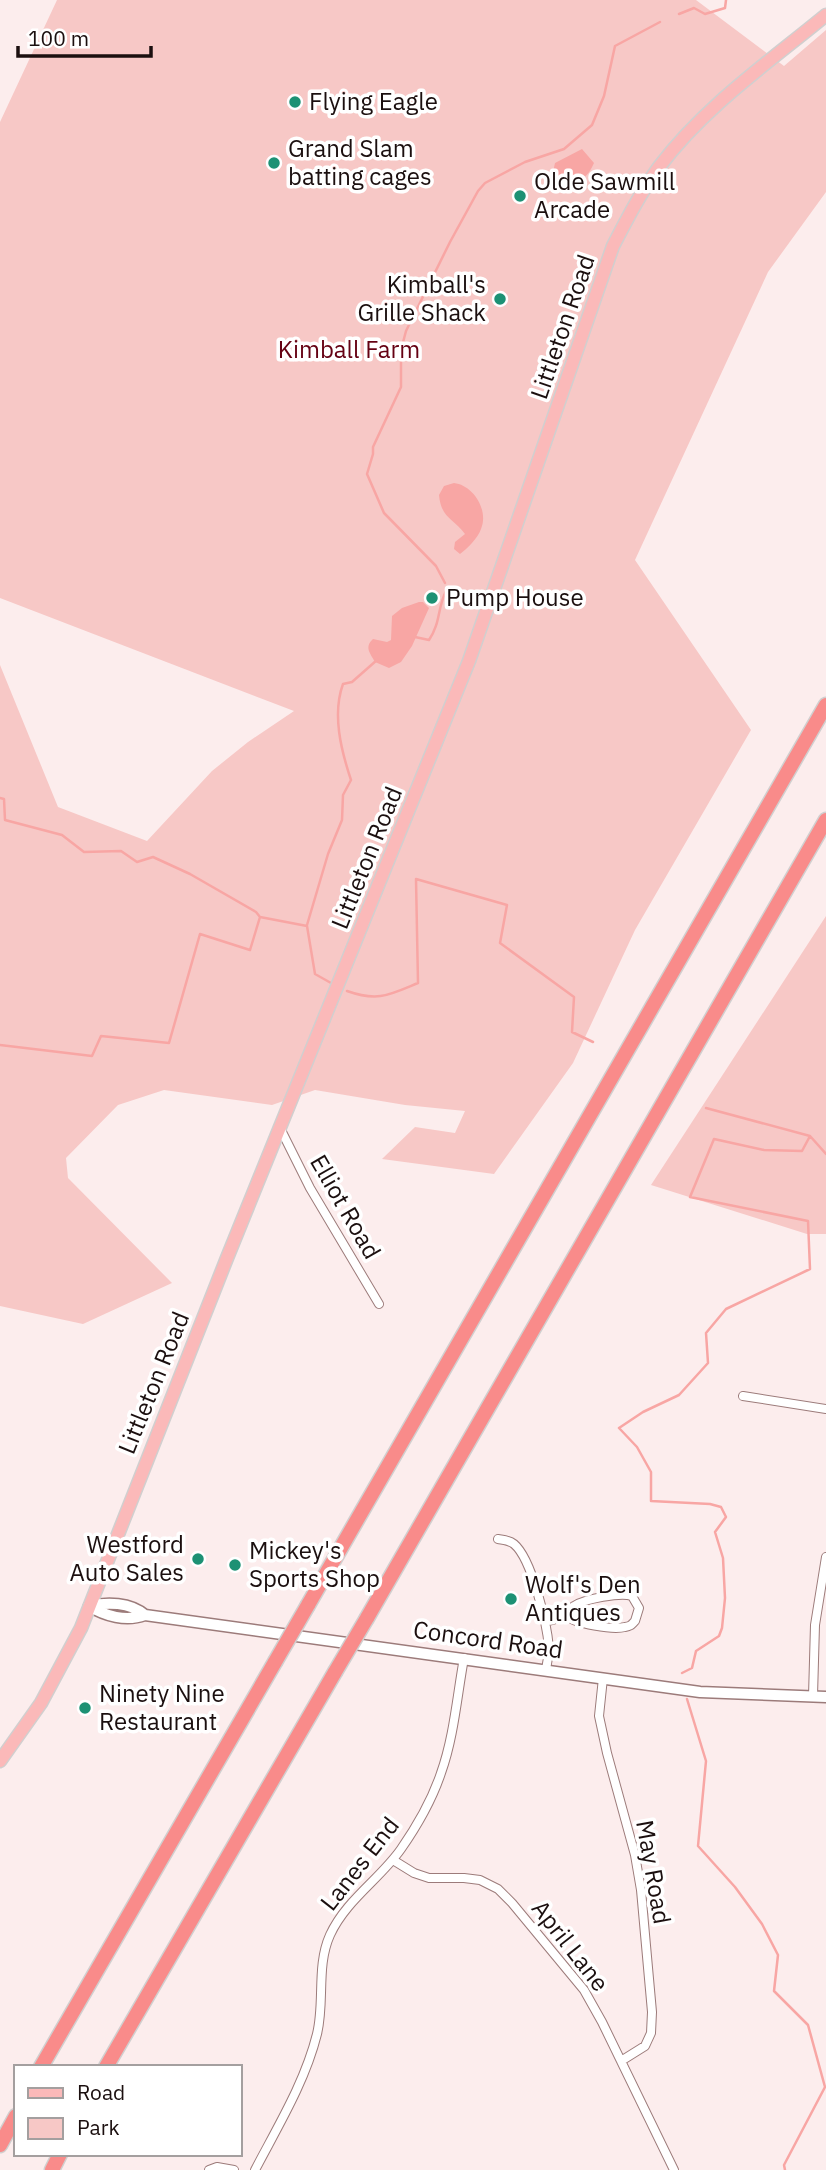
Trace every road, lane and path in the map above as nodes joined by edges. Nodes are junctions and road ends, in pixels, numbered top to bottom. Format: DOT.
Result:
graph roads {
  1 [pos="826,15"];
  2 [pos="826,705"];
  3 [pos="826,820"];
  4 [pos="280,1128"];
  5 [pos="379,1304"];
  6 [pos="743,1396"];
  7 [pos="826,1409"];
  8 [pos="498,1539"];
  9 [pos="826,1557"];
  10 [pos="89,1606"];
  11 [pos="567,1615"];
  12 [pos="545,1622"];
  13 [pos="464,1658"];
  14 [pos="546,1670"];
  15 [pos="603,1678"];
  16 [pos="813,1696"];
  17 [pos="826,1697"];
  18 [pos="0,1761"];
  19 [pos="393,1860"];
  20 [pos="621,2061"];
  21 [pos="42,2065"];
  22 [pos="107,2065"];
  23 [pos="14,2120"];
  24 [pos="0,2145"];
  25 [pos="209,2170"];
  26 [pos="234,2170"];
  27 [pos="255,2170"];
  28 [pos="674,2170"];
  1 -- 4 [label="main road, Littleton Road"];
  2 -- 21 [label="highway, bridge"];
  3 -- 22 [label="highway, bridge"];
  4 -- 5 [label="street, Elliot Road"];
  4 -- 10 [label="main road, Littleton Road"];
  6 -- 7 [label="street"];
  8 -- 12 [label="street"];
  9 -- 16 [label="street"];
  10 -- 13 [label="main road, Concord Road"];
  10 -- 18 [label="main road, Littleton Road"];
  11 -- 11 [label="street"];
  11 -- 12 [label="street"];
  12 -- 14 [label="street"];
  13 -- 14 [label="main road, Concord Road"];
  13 -- 19 [label="street, Lanes End"];
  14 -- 15 [label="main road, Concord Road"];
  15 -- 16 [label="main road, Concord Road"];
  15 -- 20 [label="street, May Road"];
  16 -- 17 [label="main road, Concord Road"];
  19 -- 20 [label="street, April Lane"];
  19 -- 27 [label="street, Lanes End"];
  20 -- 28 [label="street, April Lane"];
  23 -- 24 [label="highway"];
  25 -- 26 [label="street"];
}
